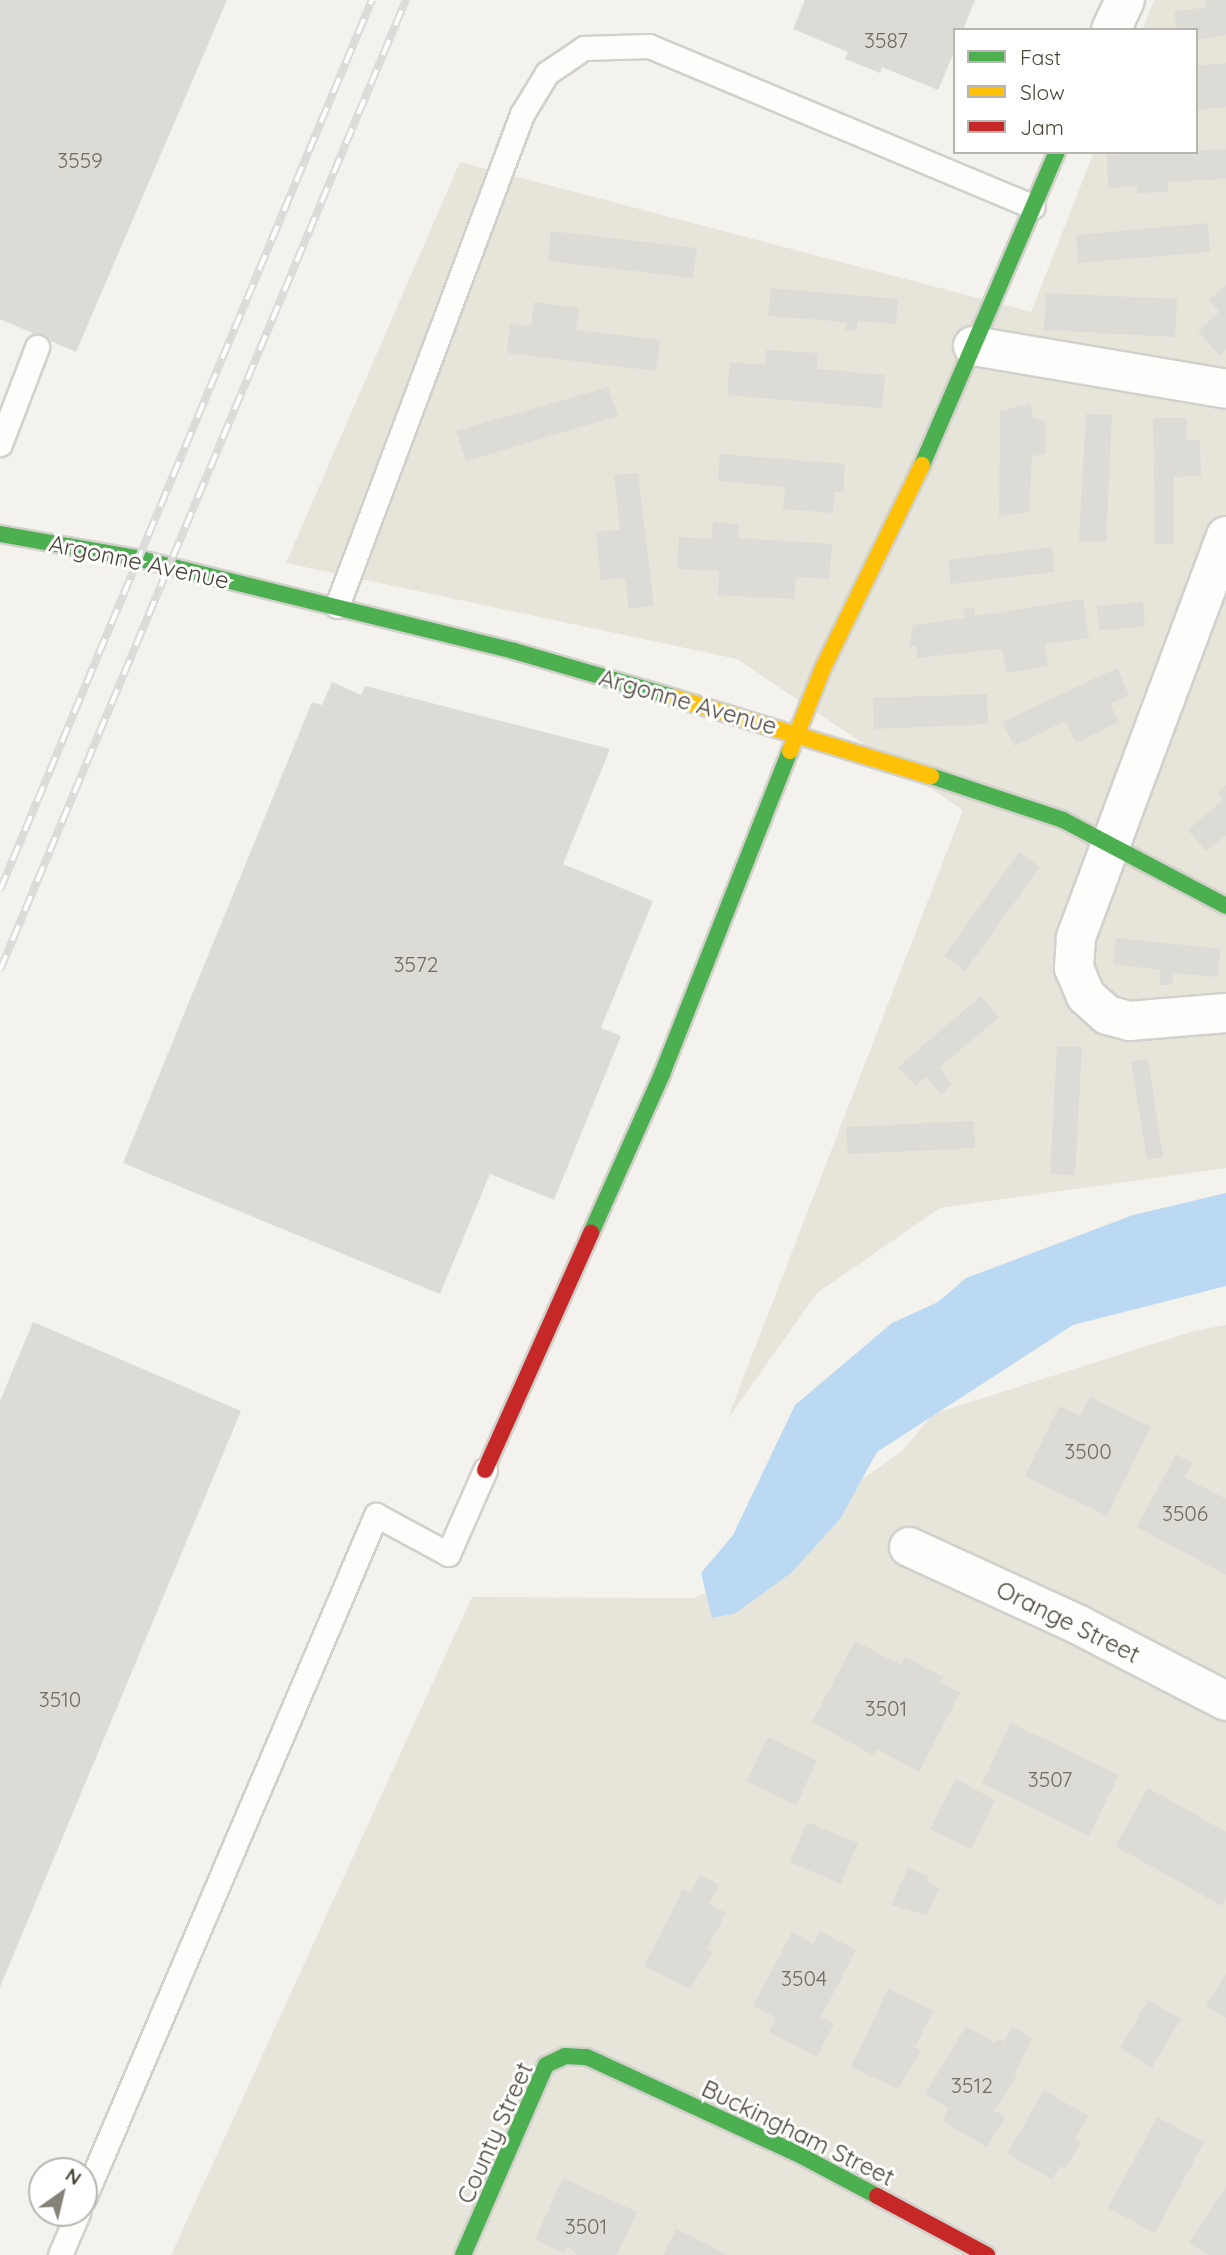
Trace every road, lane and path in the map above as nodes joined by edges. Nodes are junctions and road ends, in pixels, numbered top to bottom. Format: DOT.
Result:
graph roads {
  1 [pos="1125,0"];
  2 [pos="1112,28"];
  3 [pos="1056,154"];
  4 [pos="1033,207"];
  5 [pos="973,346"];
  6 [pos="37,347"];
  7 [pos="1226,389"];
  8 [pos="0,444"];
  9 [pos="0,534"];
  10 [pos="1226,537"];
  11 [pos="1216,594"];
  12 [pos="337,606"];
  13 [pos="797,733"];
  14 [pos="1112,844"];
  15 [pos="1226,906"];
  16 [pos="1226,1013"];
  17 [pos="485,1470"];
  18 [pos="909,1547"];
  19 [pos="1226,1701"];
  20 [pos="587,2057"];
  21 [pos="98,2165"];
  22 [pos="72,2227"];
  23 [pos="60,2255"];
  24 [pos="463,2255"];
  25 [pos="987,2255"];
  1 -- 2 [label="street"];
  3 -- 4 [label="street, Argonne Avenue"];
  4 -- 5 [label="street, Argonne Avenue"];
  4 -- 12 [label="lane"];
  5 -- 7 [label="street"];
  5 -- 13 [label="street, Argonne Avenue"];
  6 -- 8 [label="lane"];
  9 -- 12 [label="street, Argonne Avenue"];
  10 -- 11 [label="street"];
  11 -- 14 [label="street"];
  12 -- 13 [label="street, Argonne Avenue"];
  13 -- 14 [label="street"];
  13 -- 17 [label="street"];
  14 -- 15 [label="street"];
  14 -- 16 [label="street"];
  17 -- 21 [label="lane"];
  18 -- 19 [label="street, Orange Street"];
  20 -- 24 [label="street, County Street"];
  20 -- 25 [label="street, Buckingham Street"];
  22 -- 23 [label="lane"];
}
